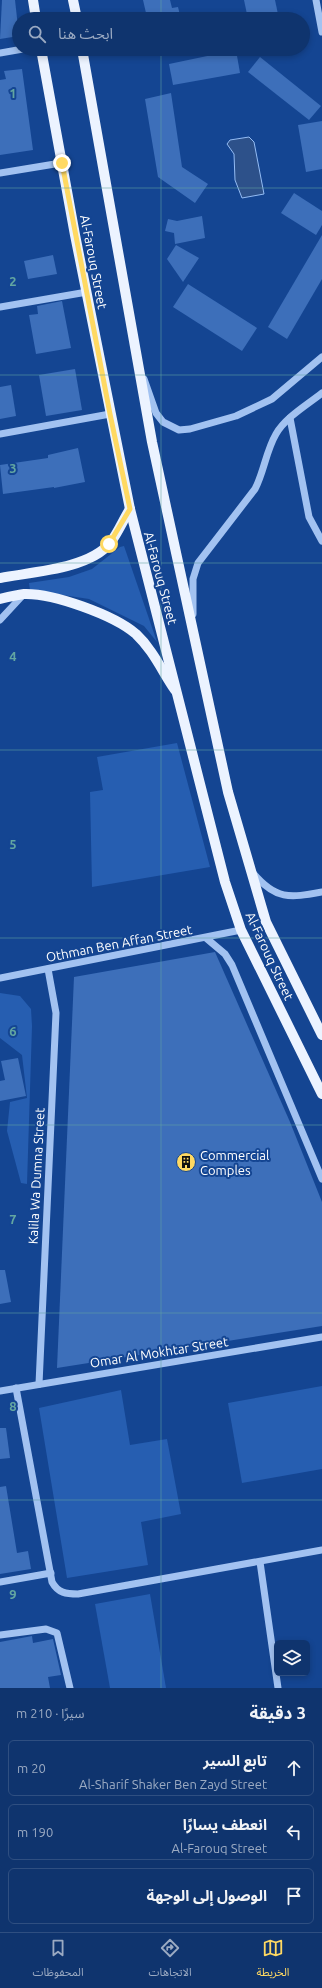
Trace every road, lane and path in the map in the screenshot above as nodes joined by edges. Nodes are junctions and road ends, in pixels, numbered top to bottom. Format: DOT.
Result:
graph roads {
  1 [pos="33,0"];
  2 [pos="73,0"];
  3 [pos="316,0"];
  4 [pos="35,12"];
  5 [pos="76,12"];
  6 [pos="322,32"];
  7 [pos="12,51"];
  8 [pos="0,53"];
  9 [pos="42,56"];
  10 [pos="83,56"];
  11 [pos="62,163"];
  12 [pos="0,173"];
  13 [pos="87,292"];
  14 [pos="0,307"];
  15 [pos="136,357"];
  16 [pos="322,357"];
  17 [pos="322,393"];
  18 [pos="110,414"];
  19 [pos="290,418"];
  20 [pos="0,434"];
  21 [pos="130,509"];
  22 [pos="322,541"];
  23 [pos="0,578"];
  24 [pos="24,594"];
  25 [pos="0,599"];
  26 [pos="0,620"];
  27 [pos="194,630"];
  28 [pos="179,696"];
  29 [pos="249,869"];
  30 [pos="322,892"];
  31 [pos="242,930"];
  32 [pos="206,938"];
  33 [pos="48,969"];
  34 [pos="0,978"];
  35 [pos="322,1035"];
  36 [pos="322,1094"];
  37 [pos="322,1179"];
  38 [pos="322,1337"];
  39 [pos="39,1384"];
  40 [pos="16,1388"];
  41 [pos="0,1391"];
  42 [pos="322,1553"];
  43 [pos="260,1562"];
  44 [pos="51,1573"];
  45 [pos="0,1582"];
  46 [pos="0,1635"];
  47 [pos="70,1688"];
  48 [pos="278,1688"];
  1 -- 4 [label="main road"];
  2 -- 5 [label="main road"];
  3 -- 6 [label="street"];
  7 -- 8 [label="street"];
  9 -- 11 [label="main road, Al-Farouq Street"];
  10 -- 15 [label="main road, Al-Farouq Street"];
  11 -- 12 [label="street"];
  11 -- 13 [label="main road, Al-Farouq Street"];
  13 -- 14 [label="street"];
  13 -- 18 [label="main road, Al-Farouq Street"];
  15 -- 16 [label="street"];
  15 -- 27 [label="main road, Al-Farouq Street"];
  17 -- 19 [label="street"];
  18 -- 20 [label="street"];
  18 -- 21 [label="main road, Al-Farouq Street"];
  19 -- 22 [label="street"];
  19 -- 27 [label="street"];
  21 -- 23 [label="main road"];
  21 -- 28 [label="main road, Al-Farouq Street"];
  24 -- 25 [label="main road"];
  24 -- 26 [label="street"];
  24 -- 28 [label="main road"];
  27 -- 29 [label="main road, Al-Farouq Street"];
  28 -- 31 [label="main road, Al-Farouq Street"];
  29 -- 30 [label="street"];
  29 -- 35 [label="main road, Al-Farouq Street"];
  31 -- 32 [label="street, Othman Ben Affan Street"];
  31 -- 36 [label="main road, Al-Farouq Street"];
  32 -- 33 [label="street, Othman Ben Affan Street"];
  32 -- 37 [label="street"];
  33 -- 34 [label="street, Othman Ben Affan Street"];
  33 -- 39 [label="street, Kalila Wa Dumna Street"];
  38 -- 39 [label="street, Omar Al Mokhtar Street"];
  39 -- 40 [label="street, Omar Al Mokhtar Street"];
  40 -- 41 [label="street, Omar Al Mokhtar Street"];
  40 -- 44 [label="street"];
  42 -- 43 [label="street"];
  43 -- 44 [label="street"];
  43 -- 48 [label="street"];
  44 -- 45 [label="street"];
  46 -- 47 [label="street"];
}
